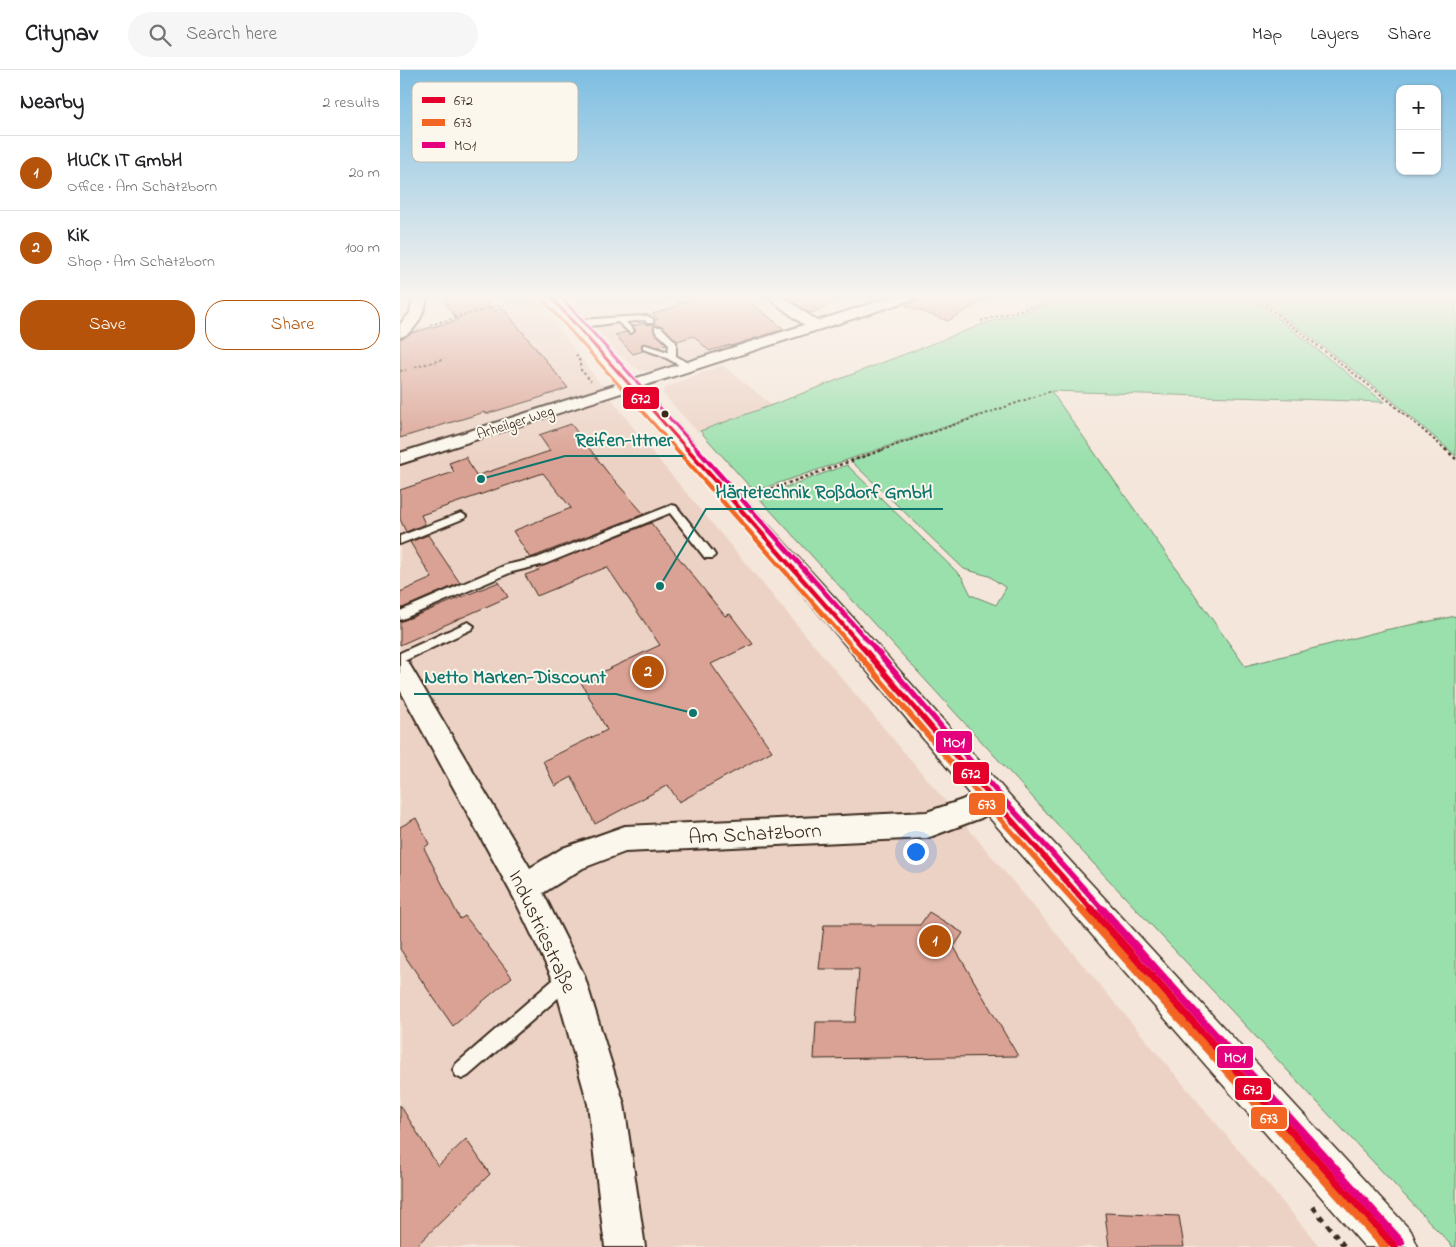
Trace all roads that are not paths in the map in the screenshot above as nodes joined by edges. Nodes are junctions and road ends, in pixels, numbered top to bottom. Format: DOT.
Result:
graph roads {
  1 [pos="598,351"];
  2 [pos="656,351"];
  3 [pos="672,351"];
  4 [pos="740,351"];
  5 [pos="672,357"];
  6 [pos="689,367"];
  7 [pos="630,386"];
  8 [pos="400,459"];
  9 [pos="461,516"];
  10 [pos="400,540"];
  11 [pos="709,555"];
  12 [pos="400,616"];
  13 [pos="468,626"];
  14 [pos="400,658"];
  15 [pos="400,668"];
  16 [pos="990,797"];
  17 [pos="525,888"];
  18 [pos="569,977"];
  19 [pos="462,1070"];
  20 [pos="625,1247"];
  21 [pos="1395,1247"];
  1 -- 7 [label="main road"];
  2 -- 5 [label="lane"];
  3 -- 5 [label="lane"];
  4 -- 6 [label="street, Arheilger Weg"];
  5 -- 6 [label="lane"];
  6 -- 7 [label="street, Arheilger Weg"];
  7 -- 8 [label="street, Arheilger Weg"];
  7 -- 16 [label="main road"];
  9 -- 10 [label="lane"];
  11 -- 12 [label="lane"];
  13 -- 14 [label="lane"];
  15 -- 17 [label="street, Industriestraße"];
  16 -- 17 [label="street, Am Schatzborn"];
  16 -- 21 [label="main road"];
  17 -- 18 [label="street, Industriestraße"];
  18 -- 19 [label="lane"];
  18 -- 20 [label="street, Industriestraße"];
}
